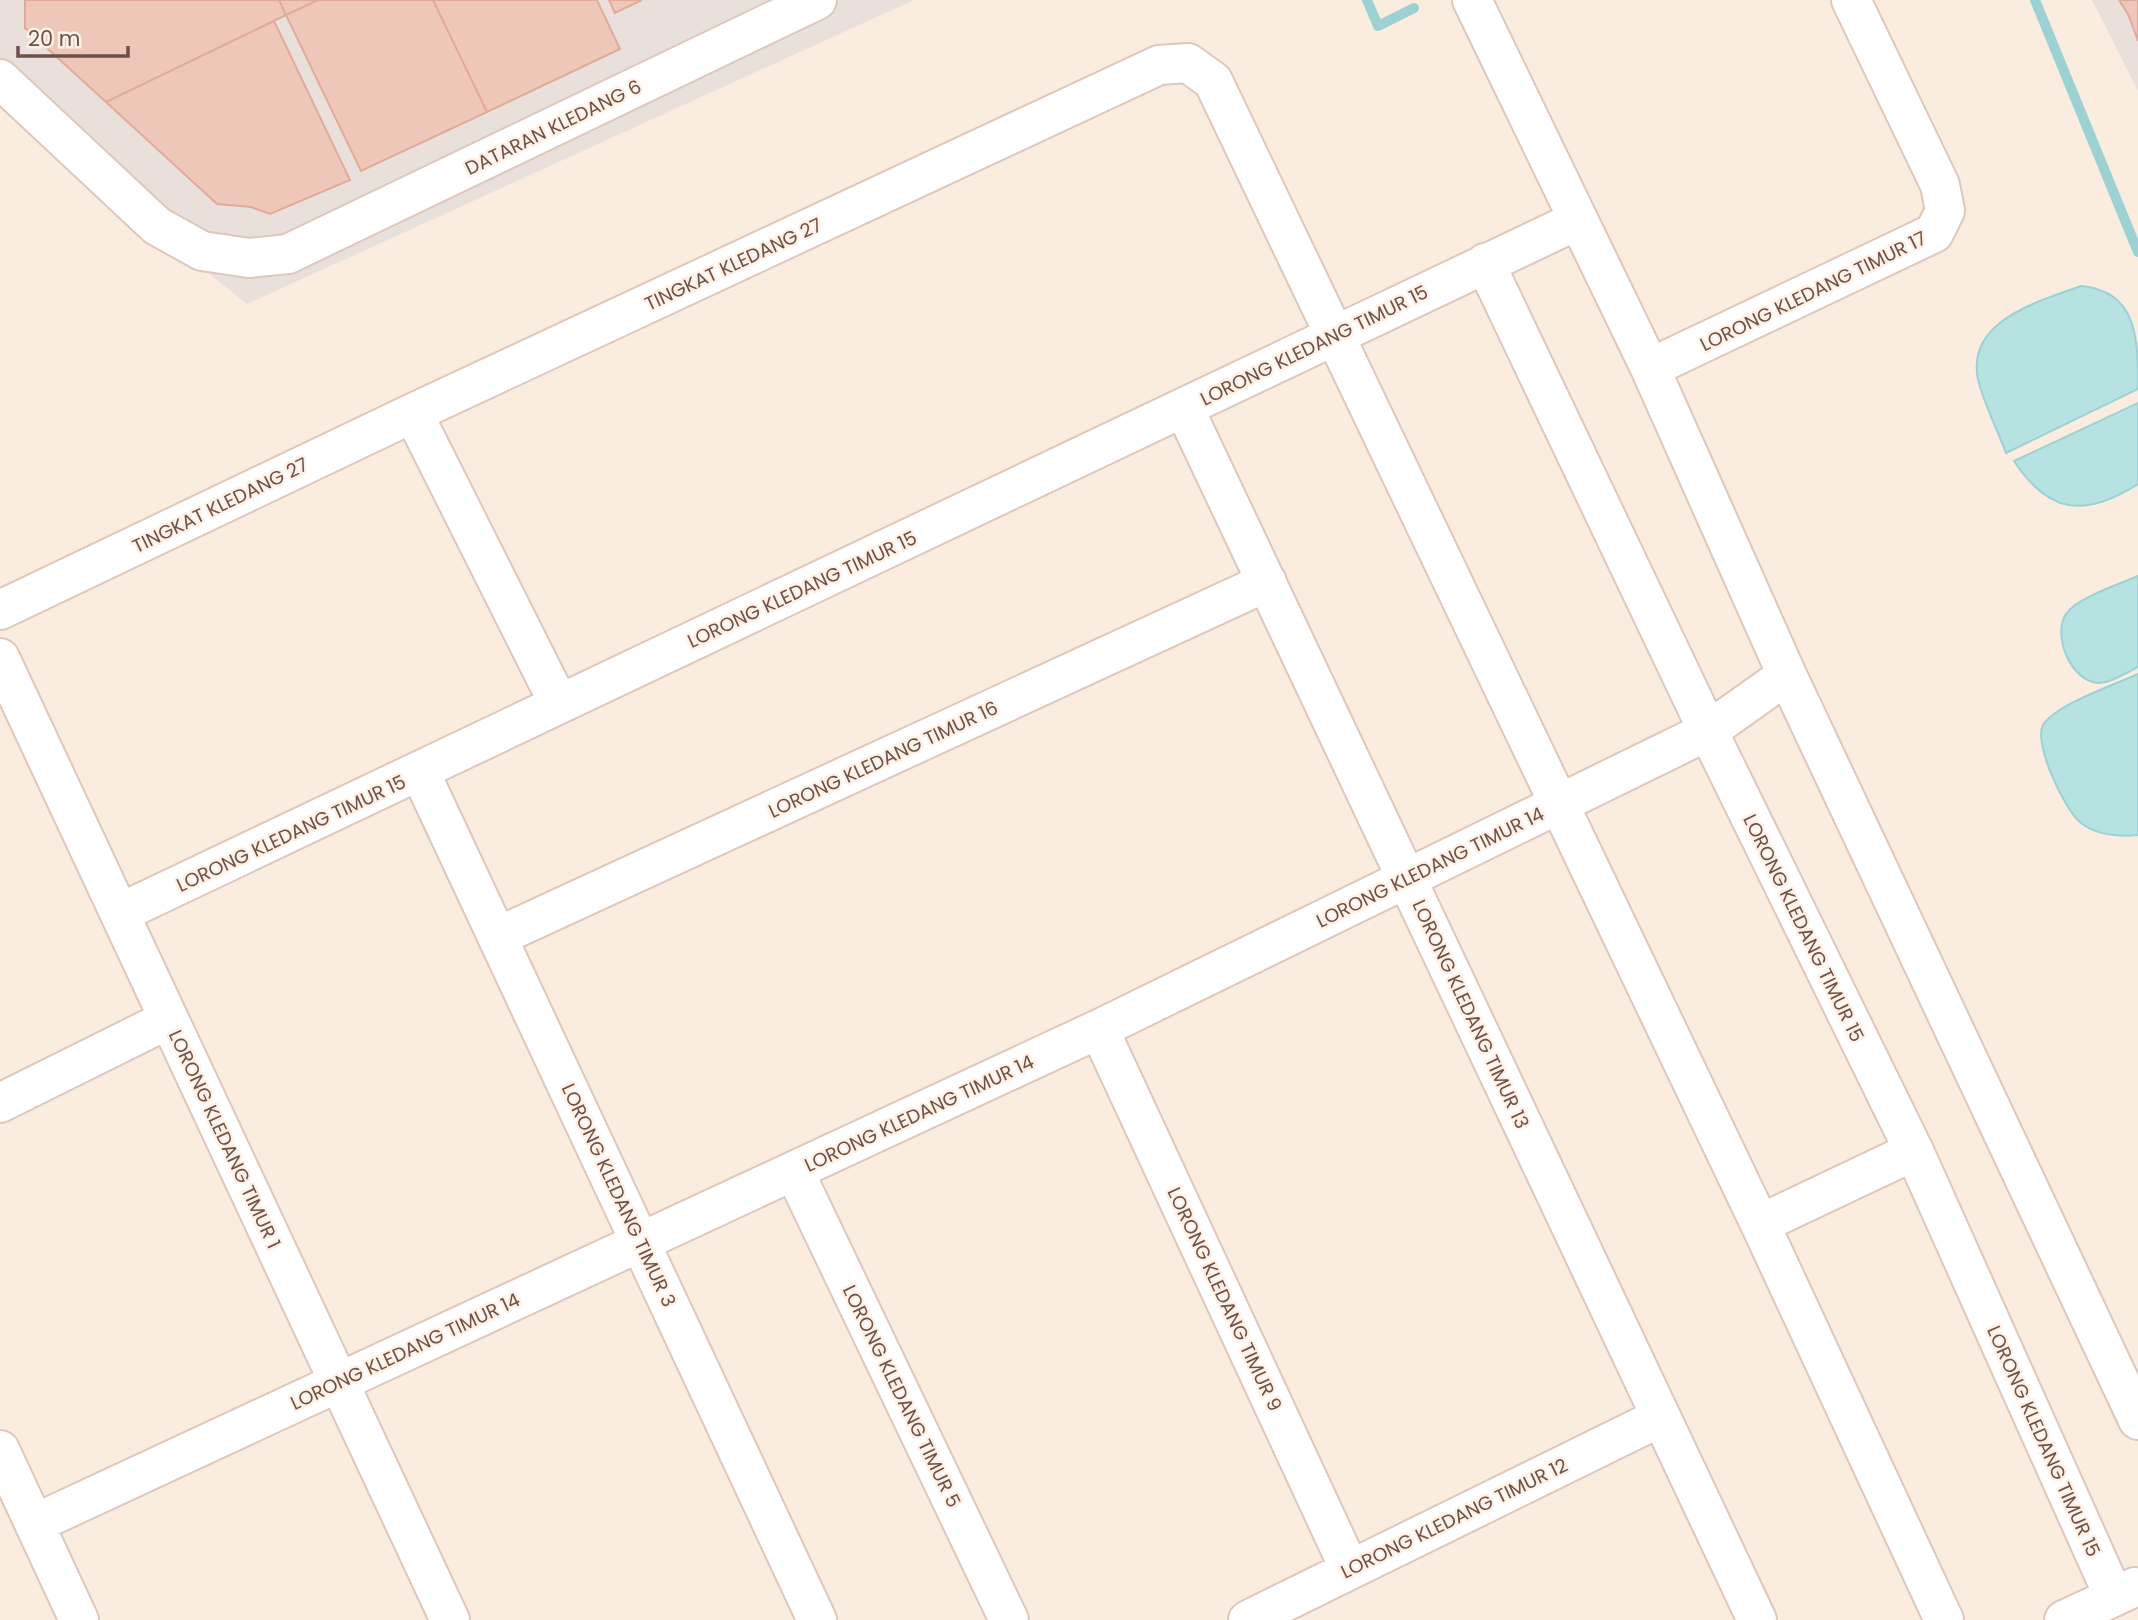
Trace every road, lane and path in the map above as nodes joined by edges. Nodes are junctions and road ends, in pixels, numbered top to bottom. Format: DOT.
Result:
graph roads {
  1 [pos="817,0"];
  2 [pos="1472,0"];
  3 [pos="1851,0"];
  4 [pos="0,79"];
  5 [pos="1578,220"];
  6 [pos="1485,263"];
  7 [pos="1333,334"];
  8 [pos="1650,369"];
  9 [pos="1184,408"];
  10 [pos="413,413"];
  11 [pos="1266,582"];
  12 [pos="0,610"];
  13 [pos="0,657"];
  14 [pos="1787,675"];
  15 [pos="559,704"];
  16 [pos="1708,731"];
  17 [pos="420,772"];
  18 [pos="1558,805"];
  19 [pos="1406,878"];
  20 [pos="120,913"];
  21 [pos="499,936"];
  22 [pos="169,1019"];
  23 [pos="1099,1029"];
  24 [pos="0,1102"];
  25 [pos="1914,1151"];
  26 [pos="794,1171"];
  27 [pos="1760,1224"];
  28 [pos="640,1241"];
  29 [pos="339,1382"];
  30 [pos="1661,1417"];
  31 [pos="2138,1420"];
  32 [pos="0,1450"];
  33 [pos="36,1523"];
  34 [pos="1350,1570"];
  35 [pos="2126,1591"];
  36 [pos="79,1620"];
  37 [pos="450,1620"];
  38 [pos="817,1620"];
  39 [pos="1009,1620"];
  40 [pos="1248,1620"];
  41 [pos="1758,1620"];
  42 [pos="1944,1620"];
  43 [pos="2064,1620"];
  1 -- 4 [label="street, DATARAN KLEDANG 6"];
  2 -- 5 [label="street"];
  3 -- 8 [label="street, LORONG KLEDANG TIMUR 17"];
  5 -- 6 [label="street, LORONG KLEDANG TIMUR 15"];
  5 -- 8 [label="street"];
  6 -- 7 [label="street, LORONG KLEDANG TIMUR 15"];
  6 -- 16 [label="street, LORONG KLEDANG TIMUR 15"];
  7 -- 9 [label="street, LORONG KLEDANG TIMUR 15"];
  7 -- 10 [label="street, TINGKAT KLEDANG 27"];
  7 -- 18 [label="street, TINGKAT KLEDANG 27"];
  8 -- 14 [label="street"];
  9 -- 11 [label="street, LORONG KLEDANG TIMUR 13"];
  9 -- 15 [label="street, LORONG KLEDANG TIMUR 15"];
  10 -- 12 [label="street, TINGKAT KLEDANG 27"];
  10 -- 15 [label="street"];
  11 -- 19 [label="street, LORONG KLEDANG TIMUR 13"];
  11 -- 21 [label="street, LORONG KLEDANG TIMUR 16"];
  13 -- 20 [label="street, LORONG KLEDANG TIMUR 1"];
  14 -- 16 [label="street, LORONG KLEDANG TIMUR 14"];
  14 -- 31 [label="street"];
  15 -- 17 [label="street, LORONG KLEDANG TIMUR 15"];
  16 -- 18 [label="street, LORONG KLEDANG TIMUR 14"];
  16 -- 25 [label="street, LORONG KLEDANG TIMUR 15"];
  17 -- 20 [label="street, LORONG KLEDANG TIMUR 15"];
  17 -- 21 [label="street, LORONG KLEDANG TIMUR 3"];
  18 -- 19 [label="street, LORONG KLEDANG TIMUR 14"];
  18 -- 27 [label="street, TINGKAT KLEDANG 27"];
  19 -- 23 [label="street, LORONG KLEDANG TIMUR 14"];
  19 -- 30 [label="street, LORONG KLEDANG TIMUR 13"];
  20 -- 22 [label="street, LORONG KLEDANG TIMUR 1"];
  21 -- 28 [label="street, LORONG KLEDANG TIMUR 3"];
  22 -- 24 [label="street"];
  22 -- 29 [label="street, LORONG KLEDANG TIMUR 1"];
  23 -- 26 [label="street, LORONG KLEDANG TIMUR 14"];
  23 -- 34 [label="street, LORONG KLEDANG TIMUR 9"];
  25 -- 27 [label="street"];
  25 -- 35 [label="street, LORONG KLEDANG TIMUR 15"];
  26 -- 28 [label="street, LORONG KLEDANG TIMUR 14"];
  26 -- 39 [label="street, LORONG KLEDANG TIMUR 5"];
  27 -- 42 [label="street, TINGKAT KLEDANG 27"];
  28 -- 29 [label="street, LORONG KLEDANG TIMUR 14"];
  28 -- 38 [label="street, LORONG KLEDANG TIMUR 3"];
  29 -- 33 [label="street, LORONG KLEDANG TIMUR 14"];
  29 -- 37 [label="street, LORONG KLEDANG TIMUR 1"];
  30 -- 34 [label="street, LORONG KLEDANG TIMUR 12"];
  30 -- 41 [label="street, LORONG KLEDANG TIMUR 13"];
  32 -- 33 [label="street"];
  33 -- 36 [label="street"];
  34 -- 40 [label="street, LORONG KLEDANG TIMUR 12"];
  35 -- 43 [label="street"];
}
